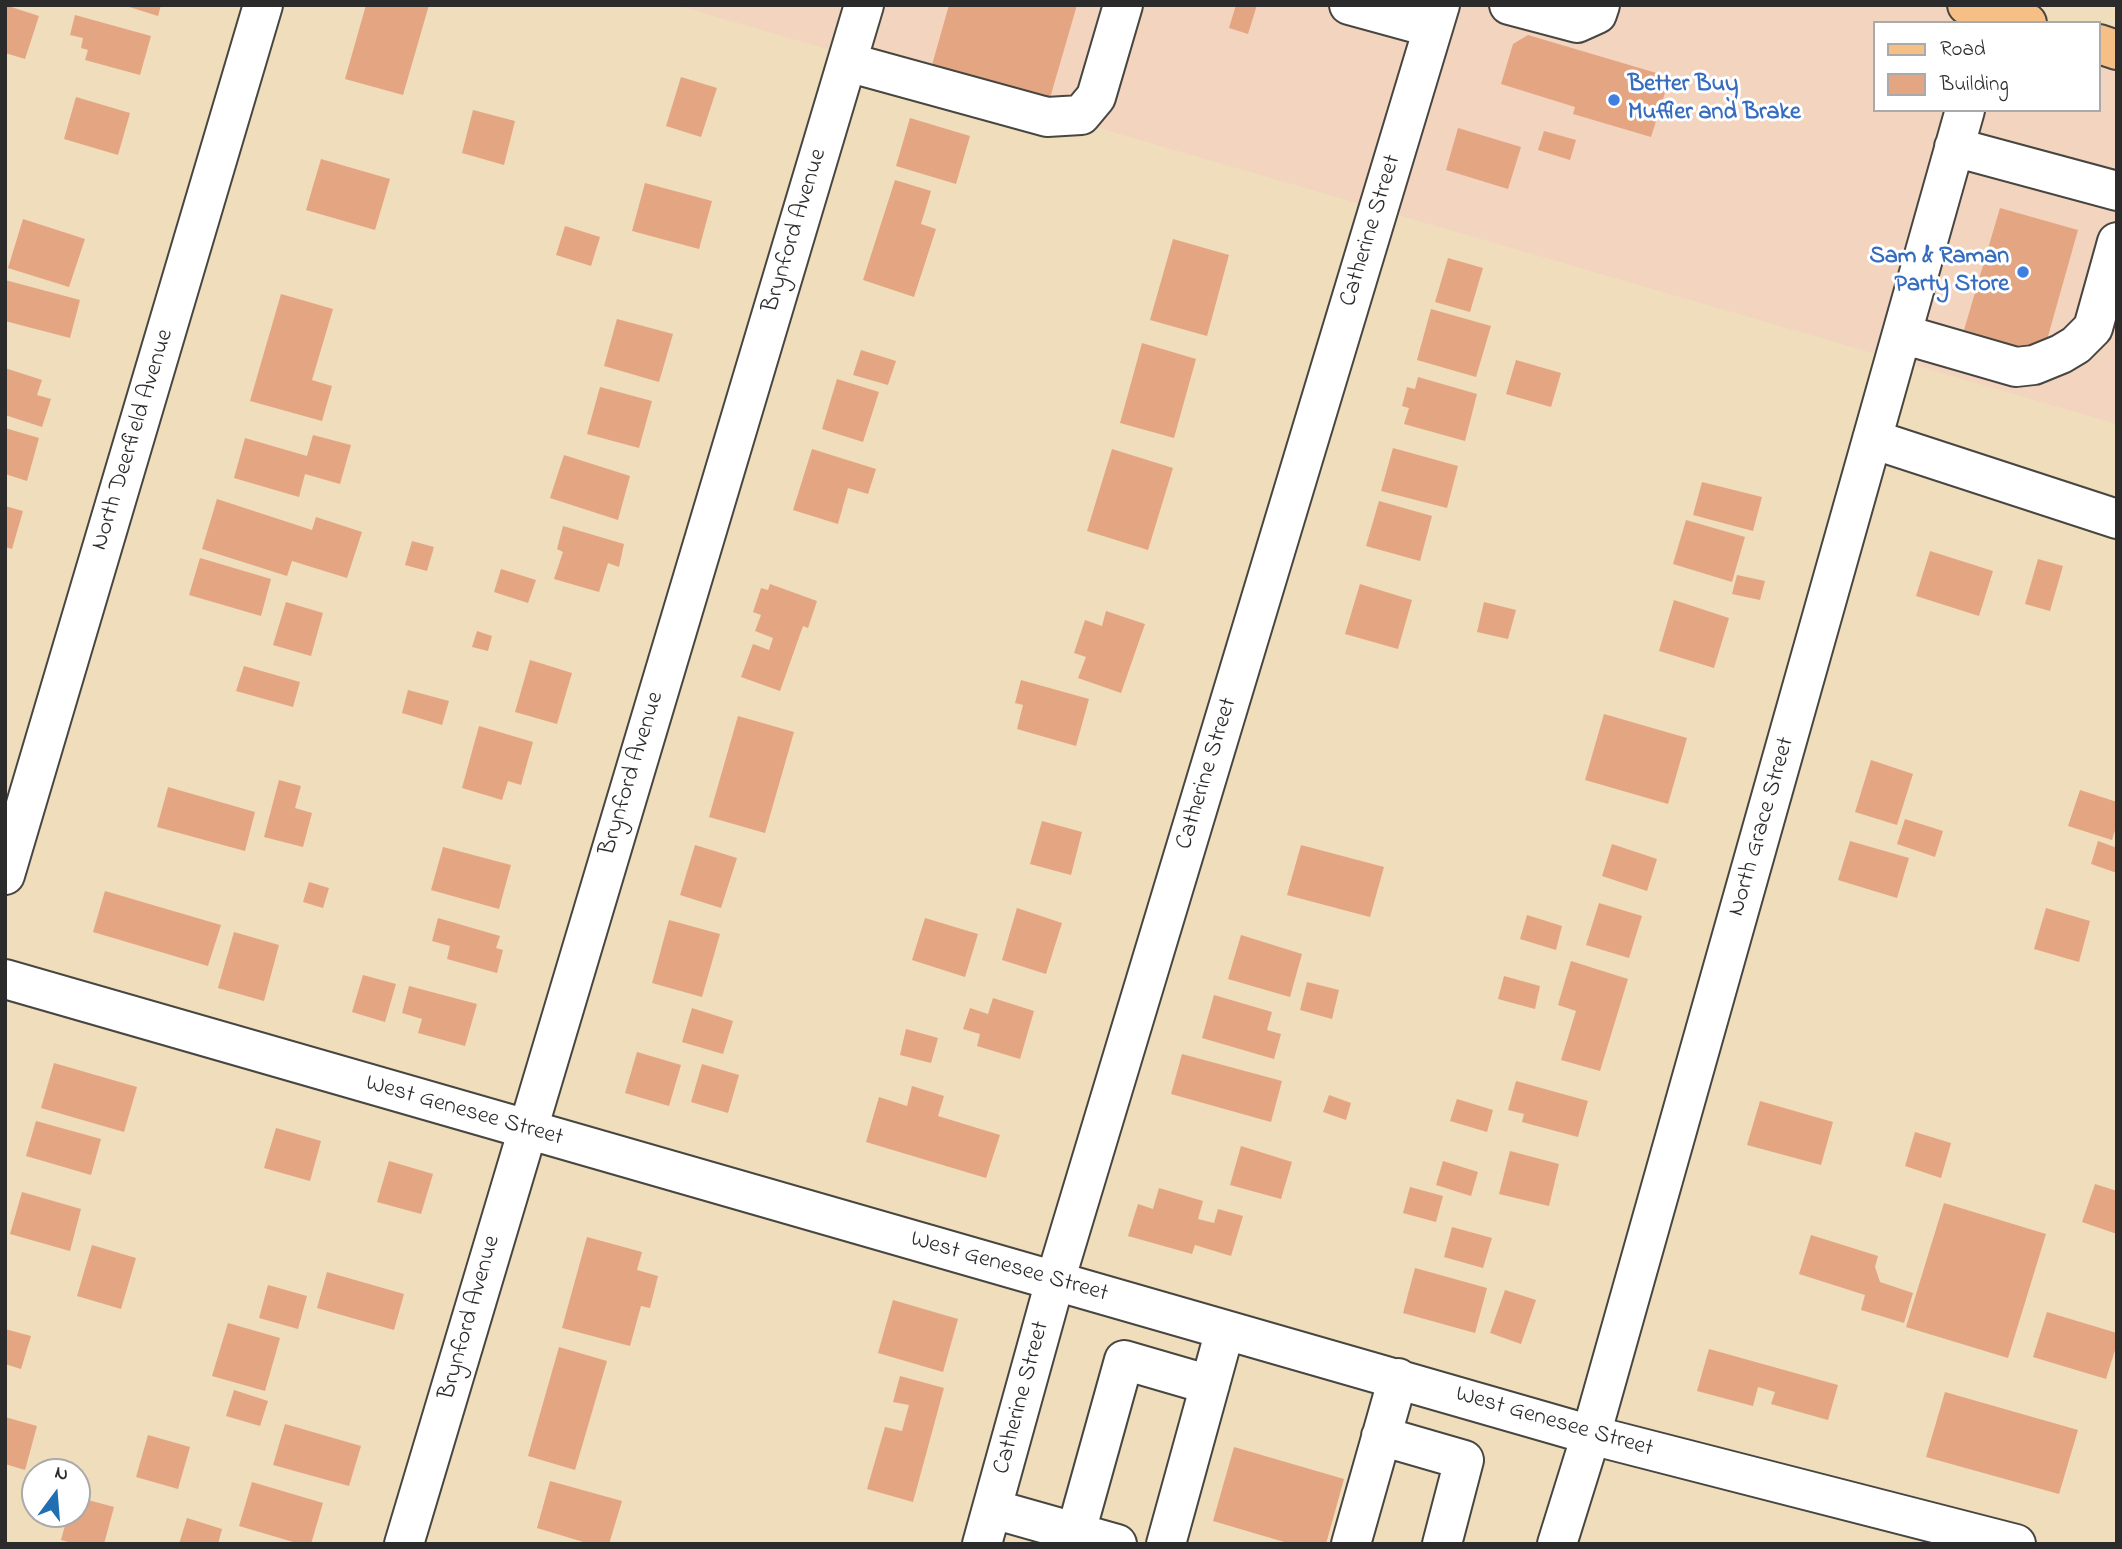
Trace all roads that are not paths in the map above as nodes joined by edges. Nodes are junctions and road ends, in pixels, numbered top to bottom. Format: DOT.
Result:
graph roads {
  1 [pos="263,5"];
  2 [pos="864,5"];
  3 [pos="1123,5"];
  4 [pos="1349,5"];
  5 [pos="1509,5"];
  6 [pos="1600,5"];
  7 [pos="1436,17"];
  8 [pos="847,62"];
  9 [pos="1964,112"];
  10 [pos="1954,147"];
  11 [pos="2117,191"];
  12 [pos="2117,242"];
  13 [pos="2105,331"];
  14 [pos="1902,334"];
  15 [pos="1872,439"];
  16 [pos="2117,519"];
  17 [pos="5,875"];
  18 [pos="5,979"];
  19 [pos="527,1130"];
  20 [pos="1055,1281"];
  21 [pos="1225,1329"];
  22 [pos="1398,1378"];
  23 [pos="1210,1385"];
  24 [pos="1591,1435"];
  25 [pos="1381,1436"];
  26 [pos="988,1526"];
  27 [pos="1076,1532"];
  28 [pos="404,1544"];
  29 [pos="1116,1544"];
  30 [pos="1166,1544"];
  31 [pos="1352,1544"];
  32 [pos="1442,1544"];
  33 [pos="1557,1544"];
  34 [pos="2016,1544"];
  1 -- 17 [label="street, North Deerfield Avenue"];
  2 -- 8 [label="street, Brynford Avenue"];
  3 -- 8 [label="street"];
  4 -- 7 [label="street"];
  5 -- 6 [label="street"];
  7 -- 20 [label="street, Catherine Street"];
  8 -- 19 [label="street, Brynford Avenue"];
  9 -- 10 [label="street, North Grace Street"];
  10 -- 11 [label="street"];
  10 -- 14 [label="street, North Grace Street"];
  12 -- 13 [label="street"];
  13 -- 14 [label="street"];
  14 -- 15 [label="street, North Grace Street"];
  15 -- 16 [label="street"];
  15 -- 24 [label="street, North Grace Street"];
  18 -- 19 [label="street, West Genesee Street"];
  19 -- 20 [label="street, West Genesee Street"];
  19 -- 28 [label="street, Brynford Avenue"];
  20 -- 21 [label="street, West Genesee Street"];
  20 -- 26 [label="street, Catherine Street"];
  21 -- 22 [label="street, West Genesee Street"];
  21 -- 23 [label="street"];
  22 -- 24 [label="street, West Genesee Street"];
  22 -- 25 [label="street"];
  23 -- 27 [label="street"];
  23 -- 30 [label="street"];
  24 -- 33 [label="street, North Grace Street"];
  24 -- 34 [label="street, West Genesee Street"];
  25 -- 31 [label="street"];
  25 -- 32 [label="street"];
  26 -- 27 [label="street"];
  27 -- 29 [label="street"];
}
